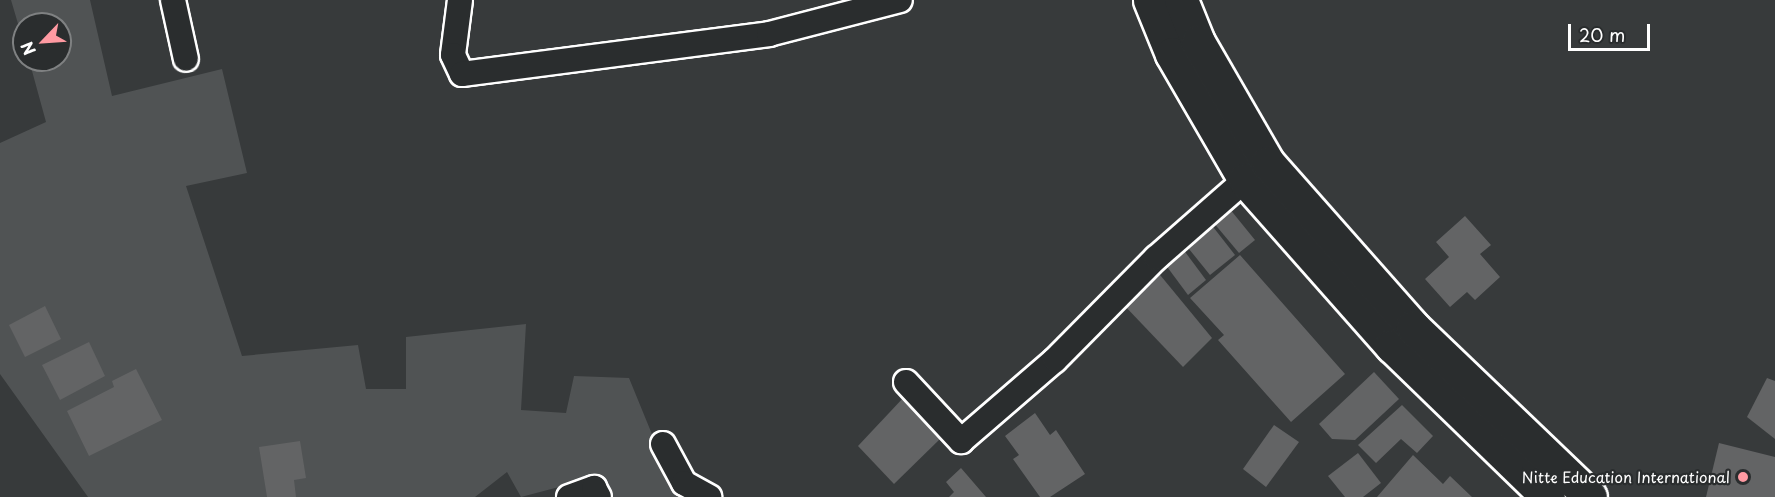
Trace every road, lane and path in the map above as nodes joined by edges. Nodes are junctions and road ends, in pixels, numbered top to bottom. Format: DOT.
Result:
graph roads {
  1 [pos="173,0"];
  2 [pos="460,0"];
  3 [pos="900,0"];
  4 [pos="1150,0"];
  5 [pos="1181,0"];
  6 [pos="186,59"];
  7 [pos="1245,180"];
  8 [pos="906,382"];
  9 [pos="663,444"];
  10 [pos="569,497"];
  11 [pos="598,497"];
  12 [pos="709,497"];
  13 [pos="1548,497"];
  14 [pos="1590,497"];
  1 -- 6 [label="street"];
  2 -- 3 [label="street"];
  4 -- 7 [label="highway"];
  5 -- 14 [label="highway"];
  7 -- 8 [label="street"];
  7 -- 13 [label="highway"];
  9 -- 12 [label="street"];
  10 -- 11 [label="street"];
}
